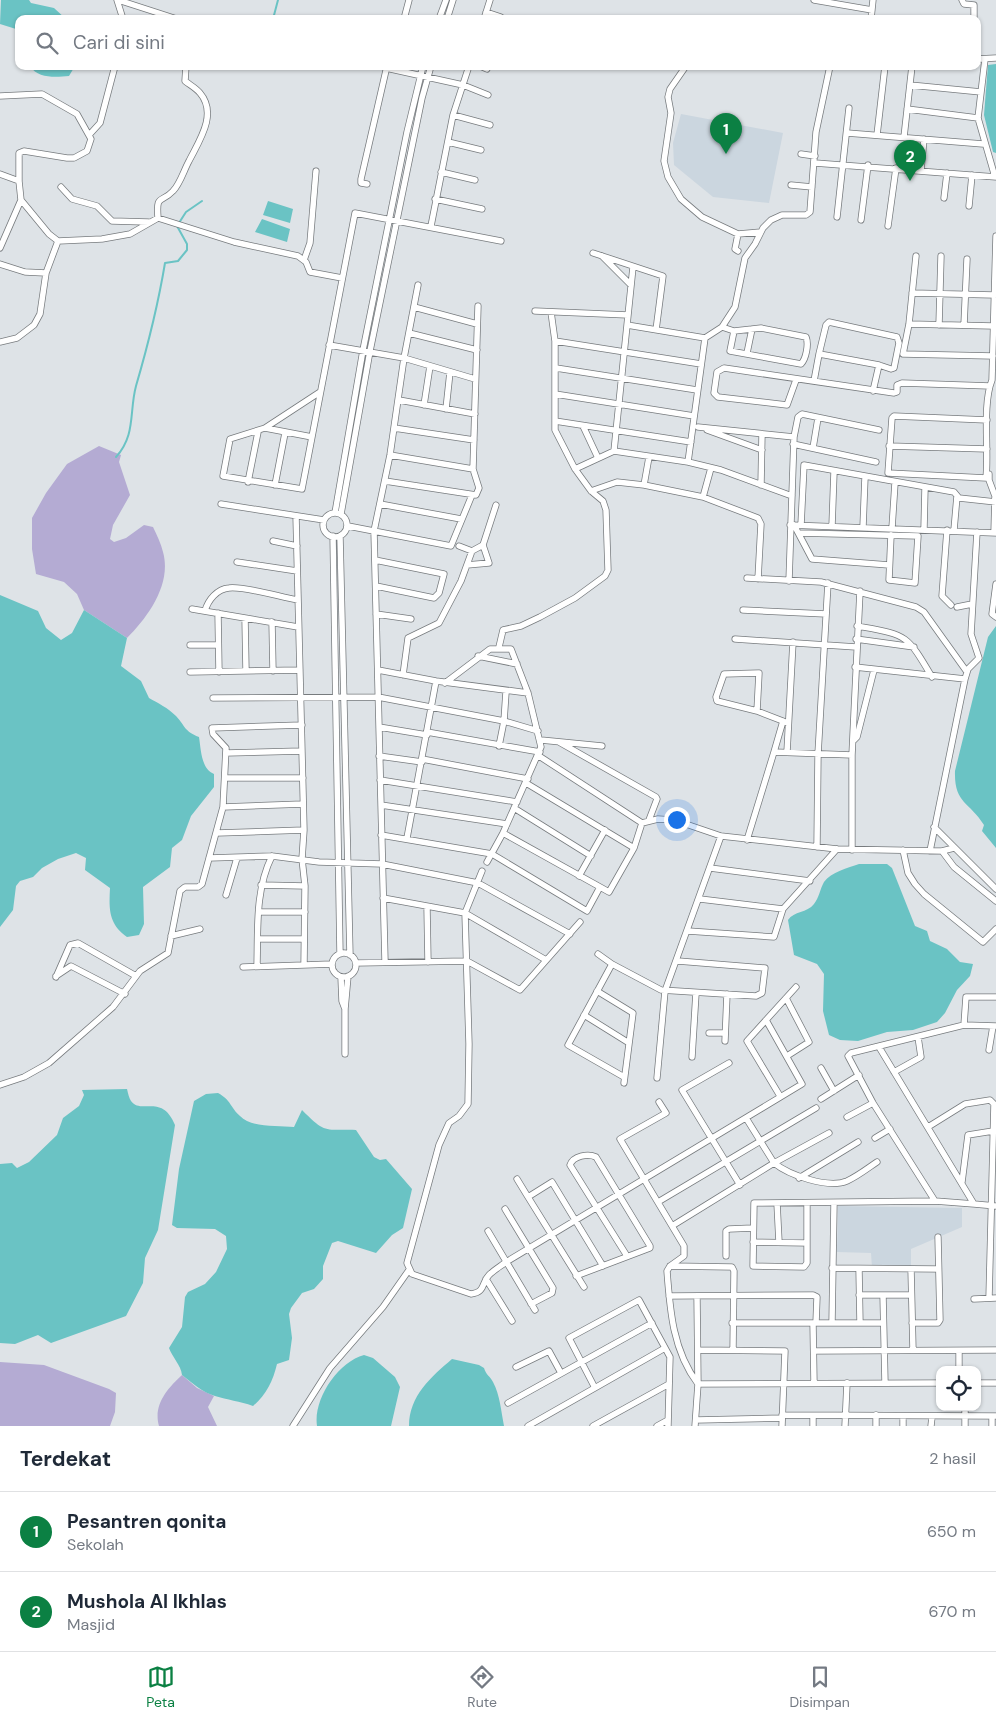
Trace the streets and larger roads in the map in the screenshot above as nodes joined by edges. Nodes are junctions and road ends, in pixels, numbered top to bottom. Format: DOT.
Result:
graph roads {
  1 [pos="117,0"];
  2 [pos="409,0"];
  3 [pos="446,0"];
  4 [pos="453,0"];
  5 [pos="490,0"];
  6 [pos="814,0"];
  7 [pos="873,0"];
  8 [pos="962,0"];
  9 [pos="872,10"];
  10 [pos="122,15"];
  11 [pos="164,15"];
  12 [pos="405,15"];
  13 [pos="440,15"];
  14 [pos="448,15"];
  15 [pos="485,15"];
  16 [pos="871,15"];
  17 [pos="974,15"];
  18 [pos="996,58"];
  19 [pos="981,59"];
  20 [pos="985,59"];
  21 [pos="114,70"];
  22 [pos="186,70"];
  23 [pos="385,70"];
  24 [pos="401,70"];
  25 [pos="422,70"];
  26 [pos="430,70"];
  27 [pos="468,70"];
  28 [pos="683,70"];
  29 [pos="829,70"];
  30 [pos="885,70"];
  31 [pos="912,70"];
  32 [pos="420,74"];
  33 [pos="427,77"];
  34 [pos="910,84"];
  35 [pos="463,85"];
  36 [pos="981,92"];
  37 [pos="488,95"];
  38 [pos="0,96"];
  39 [pos="849,108"];
  40 [pos="907,109"];
  41 [pos="454,115"];
  42 [pos="978,118"];
  43 [pos="490,125"];
  44 [pos="847,133"];
  45 [pos="90,134"];
  46 [pos="877,135"];
  47 [pos="904,137"];
  48 [pos="924,139"];
  49 [pos="448,142"];
  50 [pos="984,144"];
  51 [pos="481,150"];
  52 [pos="801,154"];
  53 [pos="815,160"];
  54 [pos="843,164"];
  55 [pos="868,165"];
  56 [pos="896,168"];
  57 [pos="921,170"];
  58 [pos="316,171"];
  59 [pos="441,172"];
  60 [pos="947,173"];
  61 [pos="0,174"];
  62 [pos="972,175"];
  63 [pos="995,177"];
  64 [pos="475,180"];
  65 [pos="18,181"];
  66 [pos="367,184"];
  67 [pos="791,185"];
  68 [pos="812,187"];
  69 [pos="61,188"];
  70 [pos="944,198"];
  71 [pos="435,199"];
  72 [pos="22,200"];
  73 [pos="969,206"];
  74 [pos="482,209"];
  75 [pos="836,217"];
  76 [pos="158,218"];
  77 [pos="390,220"];
  78 [pos="861,220"];
  79 [pos="396,221"];
  80 [pos="148,222"];
  81 [pos="431,226"];
  82 [pos="888,226"];
  83 [pos="761,232"];
  84 [pos="738,234"];
  85 [pos="996,236"];
  86 [pos="58,240"];
  87 [pos="501,241"];
  88 [pos="0,248"];
  89 [pos="738,252"];
  90 [pos="593,253"];
  91 [pos="601,255"];
  92 [pos="916,256"];
  93 [pos="941,256"];
  94 [pos="967,259"];
  95 [pos="304,260"];
  96 [pos="0,264"];
  97 [pos="633,267"];
  98 [pos="46,273"];
  99 [pos="342,278"];
  100 [pos="418,285"];
  101 [pos="630,285"];
  102 [pos="912,293"];
  103 [pos="939,295"];
  104 [pos="965,295"];
  105 [pos="994,296"];
  106 [pos="478,306"];
  107 [pos="414,307"];
  108 [pos="535,311"];
  109 [pos="551,312"];
  110 [pos="628,315"];
  111 [pos="477,324"];
  112 [pos="909,324"];
  113 [pos="627,325"];
  114 [pos="939,325"];
  115 [pos="964,325"];
  116 [pos="993,326"];
  117 [pos="722,327"];
  118 [pos="752,329"];
  119 [pos="656,330"];
  120 [pos="734,331"];
  121 [pos="409,333"];
  122 [pos="705,338"];
  123 [pos="555,341"];
  124 [pos="0,342"];
  125 [pos="329,345"];
  126 [pos="477,350"];
  127 [pos="366,351"];
  128 [pos="624,353"];
  129 [pos="747,353"];
  130 [pos="819,354"];
  131 [pos="993,356"];
  132 [pos="404,358"];
  133 [pos="701,364"];
  134 [pos="430,366"];
  135 [pos="879,366"];
  136 [pos="556,368"];
  137 [pos="450,372"];
  138 [pos="475,379"];
  139 [pos="620,379"];
  140 [pos="796,380"];
  141 [pos="814,381"];
  142 [pos="990,386"];
  143 [pos="697,390"];
  144 [pos="873,391"];
  145 [pos="320,392"];
  146 [pos="990,393"];
  147 [pos="555,394"];
  148 [pos="399,400"];
  149 [pos="617,404"];
  150 [pos="424,405"];
  151 [pos="446,409"];
  152 [pos="475,414"];
  153 [pos="694,416"];
  154 [pos="818,418"];
  155 [pos="987,420"];
  156 [pos="555,421"];
  157 [pos="583,426"];
  158 [pos="696,426"];
  159 [pos="265,428"];
  160 [pos="394,428"];
  161 [pos="879,430"];
  162 [pos="258,432"];
  163 [pos="615,432"];
  164 [pos="285,433"];
  165 [pos="762,434"];
  166 [pos="312,437"];
  167 [pos="474,440"];
  168 [pos="794,440"];
  169 [pos="691,442"];
  170 [pos="890,446"];
  171 [pos="813,448"];
  172 [pos="762,450"];
  173 [pos="987,450"];
  174 [pos="614,451"];
  175 [pos="390,456"];
  176 [pos="648,457"];
  177 [pos="598,458"];
  178 [pos="688,462"];
  179 [pos="876,462"];
  180 [pos="711,468"];
  181 [pos="473,469"];
  182 [pos="575,469"];
  183 [pos="834,472"];
  184 [pos="865,477"];
  185 [pos="385,481"];
  186 [pos="248,482"];
  187 [pos="895,483"];
  188 [pos="275,485"];
  189 [pos="644,485"];
  190 [pos="761,485"];
  191 [pos="925,488"];
  192 [pos="591,491"];
  193 [pos="472,495"];
  194 [pos="792,496"];
  195 [pos="957,496"];
  196 [pos="703,497"];
  197 [pos="996,502"];
  198 [pos="221,504"];
  199 [pos="380,504"];
  200 [pos="496,505"];
  201 [pos="338,513"];
  202 [pos="296,516"];
  203 [pos="324,520"];
  204 [pos="462,520"];
  205 [pos="795,525"];
  206 [pos="348,526"];
  207 [pos="832,526"];
  208 [pos="862,527"];
  209 [pos="892,528"];
  210 [pos="924,529"];
  211 [pos="950,530"];
  212 [pos="374,531"];
  213 [pos="976,532"];
  214 [pos="798,533"];
  215 [pos="995,533"];
  216 [pos="891,535"];
  217 [pos="336,536"];
  218 [pos="273,541"];
  219 [pos="483,545"];
  220 [pos="297,546"];
  221 [pos="459,546"];
  222 [pos="472,551"];
  223 [pos="375,560"];
  224 [pos="237,562"];
  225 [pos="467,565"];
  226 [pos="890,565"];
  227 [pos="297,571"];
  228 [pos="747,578"];
  229 [pos="758,579"];
  230 [pos="789,581"];
  231 [pos="828,583"];
  232 [pos="996,584"];
  233 [pos="376,586"];
  234 [pos="860,590"];
  235 [pos="298,600"];
  236 [pos="972,604"];
  237 [pos="192,608"];
  238 [pos="743,610"];
  239 [pos="205,611"];
  240 [pos="218,613"];
  241 [pos="376,614"];
  242 [pos="826,614"];
  243 [pos="996,617"];
  244 [pos="245,618"];
  245 [pos="411,619"];
  246 [pos="272,622"];
  247 [pos="857,626"];
  248 [pos="298,627"];
  249 [pos="735,639"];
  250 [pos="856,639"];
  251 [pos="793,642"];
  252 [pos="823,644"];
  253 [pos="190,645"];
  254 [pos="218,645"];
  255 [pos="499,647"];
  256 [pos="856,647"];
  257 [pos="914,647"];
  258 [pos="478,656"];
  259 [pos="517,664"];
  260 [pos="855,667"];
  261 [pos="300,670"];
  262 [pos="378,670"];
  263 [pos="874,670"];
  264 [pos="246,671"];
  265 [pos="273,671"];
  266 [pos="190,672"];
  267 [pos="219,672"];
  268 [pos="967,672"];
  269 [pos="402,675"];
  270 [pos="932,678"];
  271 [pos="965,679"];
  272 [pos="436,681"];
  273 [pos="445,683"];
  274 [pos="506,692"];
  275 [pos="528,693"];
  276 [pos="300,697"];
  277 [pos="336,697"];
  278 [pos="343,697"];
  279 [pos="378,697"];
  280 [pos="213,698"];
  281 [pos="432,706"];
  282 [pos="757,711"];
  283 [pos="504,720"];
  284 [pos="785,722"];
  285 [pos="302,725"];
  286 [pos="379,727"];
  287 [pos="538,731"];
  288 [pos="427,734"];
  289 [pos="541,740"];
  290 [pos="853,741"];
  291 [pos="559,742"];
  292 [pos="499,746"];
  293 [pos="602,746"];
  294 [pos="302,751"];
  295 [pos="774,752"];
  296 [pos="787,752"];
  297 [pos="226,753"];
  298 [pos="540,754"];
  299 [pos="818,754"];
  300 [pos="852,755"];
  301 [pos="379,756"];
  302 [pos="422,760"];
  303 [pos="225,778"];
  304 [pos="303,778"];
  305 [pos="380,780"];
  306 [pos="527,781"];
  307 [pos="417,786"];
  308 [pos="303,804"];
  309 [pos="380,805"];
  310 [pos="516,805"];
  311 [pos="223,807"];
  312 [pos="412,810"];
  313 [pos="646,822"];
  314 [pos="507,824"];
  315 [pos="934,827"];
  316 [pos="304,830"];
  317 [pos="605,830"];
  318 [pos="217,833"];
  319 [pos="503,833"];
  320 [pos="381,835"];
  321 [pos="721,836"];
  322 [pos="407,838"];
  323 [pos="747,840"];
  324 [pos="818,847"];
  325 [pos="634,848"];
  326 [pos="954,848"];
  327 [pos="837,849"];
  328 [pos="852,850"];
  329 [pos="903,850"];
  330 [pos="930,851"];
  331 [pos="942,851"];
  332 [pos="492,854"];
  333 [pos="272,856"];
  334 [pos="591,856"];
  335 [pos="209,858"];
  336 [pos="237,858"];
  337 [pos="302,859"];
  338 [pos="340,862"];
  339 [pos="348,862"];
  340 [pos="487,862"];
  341 [pos="382,864"];
  342 [pos="710,868"];
  343 [pos="482,872"];
  344 [pos="580,876"];
  345 [pos="810,881"];
  346 [pos="478,883"];
  347 [pos="261,885"];
  348 [pos="305,886"];
  349 [pos="600,888"];
  350 [pos="996,889"];
  351 [pos="226,895"];
  352 [pos="383,898"];
  353 [pos="700,899"];
  354 [pos="996,901"];
  355 [pos="427,907"];
  356 [pos="783,909"];
  357 [pos="259,912"];
  358 [pos="305,912"];
  359 [pos="465,913"];
  360 [pos="580,922"];
  361 [pos="200,929"];
  362 [pos="996,929"];
  363 [pos="688,931"];
  364 [pos="570,934"];
  365 [pos="171,936"];
  366 [pos="258,939"];
  367 [pos="304,939"];
  368 [pos="340,954"];
  369 [pos="598,954"];
  370 [pos="350,955"];
  371 [pos="546,960"];
  372 [pos="386,961"];
  373 [pos="467,961"];
  374 [pos="678,961"];
  375 [pos="428,962"];
  376 [pos="356,963"];
  377 [pos="304,964"];
  378 [pos="332,964"];
  379 [pos="612,964"];
  380 [pos="257,966"];
  381 [pos="243,967"];
  382 [pos="136,976"];
  383 [pos="345,977"];
  384 [pos="796,987"];
  385 [pos="597,991"];
  386 [pos="665,991"];
  387 [pos="696,993"];
  388 [pos="125,994"];
  389 [pos="727,994"];
  390 [pos="996,997"];
  391 [pos="786,998"];
  392 [pos="584,1015"];
  393 [pos="766,1020"];
  394 [pos="964,1025"];
  395 [pos="994,1026"];
  396 [pos="709,1032"];
  397 [pos="725,1034"];
  398 [pos="918,1037"];
  399 [pos="725,1041"];
  400 [pos="629,1043"];
  401 [pos="879,1047"];
  402 [pos="989,1050"];
  403 [pos="345,1054"];
  404 [pos="787,1056"];
  405 [pos="692,1057"];
  406 [pos="729,1063"];
  407 [pos="821,1068"];
  408 [pos="894,1072"];
  409 [pos="859,1075"];
  410 [pos="658,1078"];
  411 [pos="0,1085"];
  412 [pos="834,1091"];
  413 [pos="780,1096"];
  414 [pos="820,1099"];
  415 [pos="659,1102"];
  416 [pos="873,1103"];
  417 [pos="816,1108"];
  418 [pos="847,1117"];
  419 [pos="746,1118"];
  420 [pos="928,1127"];
  421 [pos="890,1129"];
  422 [pos="993,1131"];
  423 [pos="829,1133"];
  424 [pos="712,1138"];
  425 [pos="874,1138"];
  426 [pos="760,1142"];
  427 [pos="858,1142"];
  428 [pos="726,1161"];
  429 [pos="877,1162"];
  430 [pos="774,1163"];
  431 [pos="800,1178"];
  432 [pos="517,1179"];
  433 [pos="643,1180"];
  434 [pos="962,1182"];
  435 [pos="740,1185"];
  436 [pos="620,1194"];
  437 [pos="528,1197"];
  438 [pos="935,1201"];
  439 [pos="658,1202"];
  440 [pos="777,1203"];
  441 [pos="834,1203"];
  442 [pos="807,1204"];
  443 [pos="974,1204"];
  444 [pos="994,1206"];
  445 [pos="597,1208"];
  446 [pos="505,1209"];
  447 [pos="575,1220"];
  448 [pos="672,1226"];
  449 [pos="753,1228"];
  450 [pos="488,1232"];
  451 [pos="552,1235"];
  452 [pos="938,1237"];
  453 [pos="753,1242"];
  454 [pos="779,1242"];
  455 [pos="807,1243"];
  456 [pos="529,1249"];
  457 [pos="628,1256"];
  458 [pos="726,1256"];
  459 [pos="506,1262"];
  460 [pos="603,1266"];
  461 [pos="670,1266"];
  462 [pos="832,1268"];
  463 [pos="859,1268"];
  464 [pos="911,1269"];
  465 [pos="938,1269"];
  466 [pos="409,1270"];
  467 [pos="576,1276"];
  468 [pos="486,1279"];
  469 [pos="584,1287"];
  470 [pos="859,1295"];
  471 [pos="883,1295"];
  472 [pos="911,1295"];
  473 [pos="669,1296"];
  474 [pos="697,1296"];
  475 [pos="733,1296"];
  476 [pos="989,1298"];
  477 [pos="996,1298"];
  478 [pos="974,1299"];
  479 [pos="531,1304"];
  480 [pos="535,1310"];
  481 [pos="512,1321"];
  482 [pos="652,1323"];
  483 [pos="732,1323"];
  484 [pos="815,1323"];
  485 [pos="832,1323"];
  486 [pos="860,1323"];
  487 [pos="883,1323"];
  488 [pos="912,1323"];
  489 [pos="666,1348"];
  490 [pos="698,1350"];
  491 [pos="732,1350"];
  492 [pos="913,1350"];
  493 [pos="996,1350"];
  494 [pos="814,1351"];
  495 [pos="884,1351"];
  496 [pos="959,1351"];
  497 [pos="581,1362"];
  498 [pos="959,1366"];
  499 [pos="516,1367"];
  500 [pos="561,1373"];
  501 [pos="784,1383"];
  502 [pos="814,1383"];
  503 [pos="847,1383"];
  504 [pos="885,1383"];
  505 [pos="936,1383"];
  506 [pos="981,1383"];
  507 [pos="996,1383"];
  508 [pos="669,1384"];
  509 [pos="698,1384"];
  510 [pos="594,1388"];
  511 [pos="508,1403"];
  512 [pos="965,1411"];
  513 [pos="845,1414"];
  514 [pos="876,1415"];
  515 [pos="782,1416"];
  516 [pos="813,1416"];
  517 [pos="904,1416"];
  518 [pos="965,1416"];
  519 [pos="994,1416"];
  520 [pos="932,1417"];
  521 [pos="668,1423"];
  522 [pos="696,1423"];
  523 [pos="292,1426"];
  524 [pos="528,1426"];
  525 [pos="593,1426"];
  526 [pos="657,1426"];
  527 [pos="782,1426"];
  528 [pos="813,1426"];
  529 [pos="845,1426"];
  530 [pos="876,1426"];
  531 [pos="903,1426"];
  532 [pos="931,1426"];
  533 [pos="964,1426"];
  534 [pos="992,1426"];
  1 -- 10 [label="street"];
  1 -- 11 [label="street"];
  2 -- 12 [label="street"];
  3 -- 13 [label="street"];
  4 -- 14 [label="street"];
  5 -- 15 [label="street"];
  6 -- 9 [label="street"];
  7 -- 9 [label="street"];
  8 -- 17 [label="street"];
  9 -- 16 [label="street"];
  18 -- 20 [label="street"];
  19 -- 20 [label="street"];
  20 -- 36 [label="street"];
  21 -- 45 [label="street"];
  22 -- 76 [label="street"];
  23 -- 66 [label="street"];
  24 -- 32 [label="street"];
  25 -- 32 [label="street"];
  26 -- 33 [label="street"];
  27 -- 35 [label="street"];
  28 -- 84 [label="street"];
  29 -- 53 [label="street"];
  30 -- 46 [label="street"];
  31 -- 34 [label="street"];
  32 -- 33 [label="street"];
  32 -- 77 [label="street"];
  33 -- 35 [label="street"];
  33 -- 79 [label="street"];
  34 -- 36 [label="street"];
  34 -- 40 [label="street"];
  35 -- 37 [label="street"];
  35 -- 41 [label="street"];
  36 -- 42 [label="street"];
  38 -- 45 [label="street"];
  39 -- 44 [label="street"];
  40 -- 42 [label="street"];
  40 -- 47 [label="street"];
  41 -- 43 [label="street"];
  41 -- 49 [label="street"];
  42 -- 50 [label="street"];
  44 -- 46 [label="street"];
  44 -- 54 [label="street"];
  45 -- 65 [label="street"];
  46 -- 47 [label="street"];
  47 -- 48 [label="street"];
  48 -- 50 [label="street"];
  48 -- 57 [label="street"];
  49 -- 51 [label="street"];
  49 -- 59 [label="street"];
  50 -- 63 [label="street"];
  52 -- 53 [label="street"];
  53 -- 54 [label="street"];
  53 -- 68 [label="street"];
  54 -- 55 [label="street"];
  54 -- 75 [label="street"];
  55 -- 56 [label="street"];
  55 -- 78 [label="street"];
  56 -- 57 [label="street"];
  56 -- 82 [label="street"];
  57 -- 60 [label="street"];
  58 -- 95 [label="street"];
  59 -- 64 [label="street"];
  59 -- 71 [label="street"];
  60 -- 62 [label="street"];
  60 -- 70 [label="street"];
  61 -- 65 [label="street"];
  62 -- 63 [label="street"];
  62 -- 73 [label="street"];
  65 -- 72 [label="street"];
  67 -- 68 [label="street"];
  68 -- 83 [label="street"];
  69 -- 80 [label="street"];
  71 -- 74 [label="street"];
  71 -- 81 [label="street"];
  72 -- 86 [label="street"];
  72 -- 88 [label="street"];
  76 -- 80 [label="street"];
  76 -- 95 [label="street"];
  77 -- 79 [label="street"];
  77 -- 99 [label="street"];
  77 -- 127 [label="street"];
  79 -- 81 [label="street"];
  79 -- 127 [label="street"];
  80 -- 86 [label="street"];
  81 -- 87 [label="street"];
  83 -- 84 [label="street"];
  83 -- 117 [label="street"];
  84 -- 89 [label="street"];
  85 -- 105 [label="street"];
  86 -- 98 [label="street"];
  90 -- 91 [label="street"];
  91 -- 97 [label="street"];
  91 -- 101 [label="street"];
  92 -- 102 [label="street"];
  93 -- 103 [label="street"];
  94 -- 104 [label="street"];
  95 -- 99 [label="street"];
  96 -- 98 [label="street"];
  97 -- 101 [label="street"];
  97 -- 119 [label="street"];
  98 -- 124 [label="street"];
  99 -- 125 [label="street"];
  100 -- 107 [label="street"];
  101 -- 110 [label="street"];
  102 -- 103 [label="street"];
  102 -- 112 [label="street"];
  103 -- 104 [label="street"];
  103 -- 114 [label="street"];
  104 -- 105 [label="street"];
  104 -- 115 [label="street"];
  105 -- 116 [label="street"];
  106 -- 111 [label="street"];
  107 -- 111 [label="street"];
  107 -- 121 [label="street"];
  108 -- 109 [label="street"];
  109 -- 110 [label="street"];
  109 -- 123 [label="street"];
  110 -- 113 [label="street"];
  111 -- 126 [label="street"];
  112 -- 114 [label="street"];
  112 -- 131 [label="street"];
  113 -- 119 [label="street"];
  113 -- 128 [label="street"];
  114 -- 115 [label="street"];
  115 -- 116 [label="street"];
  116 -- 131 [label="street"];
  117 -- 120 [label="street"];
  117 -- 122 [label="street"];
  118 -- 120 [label="street"];
  118 -- 129 [label="street"];
  118 -- 129 [label="street"];
  119 -- 122 [label="street"];
  120 -- 129 [label="street"];
  121 -- 126 [label="street"];
  121 -- 132 [label="street"];
  122 -- 133 [label="street"];
  123 -- 128 [label="street"];
  123 -- 136 [label="street"];
  125 -- 127 [label="street"];
  125 -- 145 [label="street"];
  126 -- 138 [label="street"];
  127 -- 132 [label="street"];
  127 -- 201 [label="street"];
  128 -- 133 [label="street"];
  128 -- 139 [label="street"];
  130 -- 135 [label="street"];
  130 -- 135 [label="street"];
  130 -- 141 [label="street"];
  131 -- 142 [label="street"];
  132 -- 134 [label="street"];
  132 -- 148 [label="street"];
  133 -- 143 [label="street"];
  134 -- 137 [label="street"];
  134 -- 150 [label="street"];
  135 -- 144 [label="street"];
  136 -- 139 [label="street"];
  136 -- 147 [label="street"];
  137 -- 138 [label="street"];
  137 -- 151 [label="street"];
  138 -- 152 [label="street"];
  139 -- 143 [label="street"];
  139 -- 149 [label="street"];
  140 -- 140 [label="street"];
  140 -- 141 [label="street"];
  141 -- 144 [label="street"];
  142 -- 144 [label="street"];
  142 -- 146 [label="street"];
  143 -- 153 [label="street"];
  145 -- 159 [label="street"];
  145 -- 166 [label="street"];
  146 -- 155 [label="street"];
  146 -- 197 [label="street"];
  147 -- 149 [label="street"];
  147 -- 156 [label="street"];
  148 -- 150 [label="street"];
  148 -- 160 [label="street"];
  149 -- 153 [label="street"];
  149 -- 163 [label="street"];
  150 -- 151 [label="street"];
  151 -- 152 [label="street"];
  152 -- 167 [label="street"];
  153 -- 158 [label="street"];
  154 -- 161 [label="street"];
  154 -- 168 [label="street"];
  154 -- 171 [label="street"];
  155 -- 170 [label="street"];
  155 -- 173 [label="street"];
  156 -- 157 [label="street"];
  156 -- 182 [label="street"];
  157 -- 163 [label="street"];
  157 -- 177 [label="street"];
  158 -- 165 [label="street"];
  158 -- 169 [label="street"];
  158 -- 172 [label="street"];
  159 -- 162 [label="street"];
  159 -- 164 [label="street"];
  160 -- 167 [label="street"];
  160 -- 175 [label="street"];
  162 -- 186 [label="street"];
  162 -- 186 [label="street"];
  163 -- 169 [label="street"];
  163 -- 174 [label="street"];
  164 -- 166 [label="street"];
  164 -- 188 [label="street"];
  165 -- 168 [label="street"];
  165 -- 172 [label="street"];
  166 -- 188 [label="street"];
  167 -- 181 [label="street"];
  168 -- 171 [label="street"];
  168 -- 194 [label="street"];
  169 -- 178 [label="street"];
  170 -- 173 [label="street"];
  170 -- 173 [label="street"];
  171 -- 179 [label="street"];
  172 -- 190 [label="street"];
  174 -- 176 [label="street"];
  174 -- 177 [label="street"];
  175 -- 181 [label="street"];
  175 -- 185 [label="street"];
  176 -- 178 [label="street"];
  176 -- 189 [label="street"];
  177 -- 182 [label="street"];
  178 -- 180 [label="street"];
  180 -- 190 [label="street"];
  180 -- 196 [label="street"];
  181 -- 193 [label="street"];
  182 -- 192 [label="street"];
  183 -- 184 [label="street"];
  183 -- 205 [label="street"];
  183 -- 207 [label="street"];
  184 -- 187 [label="street"];
  184 -- 208 [label="street"];
  185 -- 193 [label="street"];
  185 -- 199 [label="street"];
  186 -- 188 [label="street"];
  187 -- 191 [label="street"];
  187 -- 209 [label="street"];
  189 -- 192 [label="street"];
  189 -- 196 [label="street"];
  190 -- 194 [label="street"];
  191 -- 195 [label="street"];
  191 -- 210 [label="street"];
  192 -- 255 [label="street"];
  193 -- 204 [label="street"];
  194 -- 205 [label="street"];
  195 -- 197 [label="street"];
  195 -- 211 [label="street"];
  196 -- 229 [label="street"];
  197 -- 215 [label="street"];
  198 -- 202 [label="street"];
  199 -- 204 [label="street"];
  199 -- 212 [label="street"];
  200 -- 219 [label="street"];
  201 -- 203 [label="street"];
  201 -- 206 [label="street"];
  202 -- 203 [label="street"];
  202 -- 220 [label="street"];
  203 -- 217 [label="street"];
  204 -- 212 [label="street"];
  205 -- 207 [label="street"];
  205 -- 214 [label="street"];
  205 -- 230 [label="street"];
  206 -- 212 [label="street"];
  206 -- 217 [label="street"];
  207 -- 208 [label="street"];
  208 -- 209 [label="street"];
  209 -- 210 [label="street"];
  210 -- 211 [label="street"];
  211 -- 213 [label="street"];
  211 -- 236 [label="street"];
  212 -- 223 [label="street"];
  213 -- 215 [label="street"];
  213 -- 236 [label="street"];
  214 -- 216 [label="street"];
  214 -- 226 [label="street"];
  216 -- 226 [label="street"];
  216 -- 226 [label="street"];
  217 -- 277 [label="street"];
  217 -- 278 [label="street"];
  218 -- 220 [label="street"];
  219 -- 222 [label="street"];
  219 -- 225 [label="street"];
  220 -- 227 [label="street"];
  221 -- 222 [label="street"];
  222 -- 225 [label="street"];
  223 -- 233 [label="street"];
  223 -- 233 [label="street"];
  224 -- 227 [label="street"];
  225 -- 269 [label="street"];
  227 -- 235 [label="street"];
  228 -- 229 [label="street"];
  229 -- 230 [label="street"];
  230 -- 231 [label="street"];
  231 -- 234 [label="street"];
  231 -- 242 [label="street"];
  232 -- 243 [label="street"];
  233 -- 241 [label="street"];
  234 -- 247 [label="street"];
  234 -- 268 [label="street"];
  235 -- 239 [label="street"];
  235 -- 248 [label="street"];
  236 -- 268 [label="street"];
  237 -- 239 [label="street"];
  238 -- 242 [label="street"];
  239 -- 240 [label="street"];
  240 -- 244 [label="street"];
  240 -- 254 [label="street"];
  241 -- 245 [label="street"];
  241 -- 262 [label="street"];
  242 -- 252 [label="street"];
  244 -- 246 [label="street"];
  244 -- 264 [label="street"];
  246 -- 248 [label="street"];
  246 -- 265 [label="street"];
  247 -- 250 [label="street"];
  247 -- 257 [label="street"];
  248 -- 261 [label="street"];
  249 -- 251 [label="street"];
  250 -- 256 [label="street"];
  250 -- 257 [label="street"];
  251 -- 252 [label="street"];
  251 -- 284 [label="street"];
  252 -- 256 [label="street"];
  252 -- 299 [label="street"];
  253 -- 254 [label="street"];
  254 -- 267 [label="street"];
  255 -- 258 [label="street"];
  255 -- 259 [label="street"];
  256 -- 260 [label="street"];
  257 -- 270 [label="street"];
  258 -- 259 [label="street"];
  258 -- 273 [label="street"];
  259 -- 275 [label="street"];
  260 -- 263 [label="street"];
  260 -- 290 [label="street"];
  261 -- 265 [label="street"];
  261 -- 276 [label="street"];
  262 -- 269 [label="street"];
  262 -- 279 [label="street"];
  263 -- 270 [label="street"];
  263 -- 290 [label="street"];
  264 -- 265 [label="street"];
  264 -- 267 [label="street"];
  266 -- 267 [label="street"];
  268 -- 271 [label="street"];
  269 -- 272 [label="street"];
  270 -- 271 [label="street"];
  271 -- 315 [label="street"];
  272 -- 273 [label="street"];
  272 -- 281 [label="street"];
  273 -- 274 [label="street"];
  274 -- 275 [label="street"];
  274 -- 283 [label="street"];
  275 -- 287 [label="street"];
  276 -- 277 [label="street"];
  276 -- 280 [label="street"];
  276 -- 285 [label="street"];
  277 -- 278 [label="street"];
  277 -- 338 [label="street"];
  278 -- 279 [label="street"];
  278 -- 339 [label="street"];
  279 -- 281 [label="street"];
  279 -- 286 [label="street"];
  281 -- 283 [label="street"];
  281 -- 288 [label="street"];
  282 -- 282 [label="street"];
  282 -- 284 [label="street"];
  283 -- 287 [label="street"];
  283 -- 292 [label="street"];
  284 -- 295 [label="street"];
  284 -- 296 [label="street"];
  285 -- 294 [label="street"];
  285 -- 297 [label="street"];
  286 -- 288 [label="street"];
  286 -- 301 [label="street"];
  287 -- 289 [label="street"];
  288 -- 292 [label="street"];
  288 -- 302 [label="street"];
  289 -- 291 [label="street"];
  289 -- 298 [label="street"];
  290 -- 300 [label="street"];
  291 -- 293 [label="street"];
  291 -- 313 [label="street"];
  292 -- 298 [label="street"];
  294 -- 297 [label="street"];
  294 -- 304 [label="street"];
  295 -- 296 [label="street"];
  295 -- 323 [label="street"];
  296 -- 299 [label="street"];
  297 -- 303 [label="street"];
  298 -- 306 [label="street"];
  298 -- 313 [label="street"];
  299 -- 300 [label="street"];
  299 -- 324 [label="street"];
  300 -- 328 [label="street"];
  301 -- 302 [label="street"];
  301 -- 305 [label="street"];
  302 -- 306 [label="street"];
  302 -- 307 [label="street"];
  303 -- 304 [label="street"];
  303 -- 311 [label="street"];
  304 -- 308 [label="street"];
  305 -- 307 [label="street"];
  305 -- 309 [label="street"];
  306 -- 310 [label="street"];
  306 -- 317 [label="street"];
  307 -- 310 [label="street"];
  307 -- 312 [label="street"];
  308 -- 311 [label="street"];
  308 -- 316 [label="street"];
  309 -- 312 [label="street"];
  309 -- 320 [label="street"];
  310 -- 314 [label="street"];
  310 -- 334 [label="street"];
  311 -- 318 [label="street"];
  312 -- 314 [label="street"];
  312 -- 322 [label="street"];
  313 -- 321 [label="street"];
  313 -- 325 [label="street"];
  314 -- 319 [label="street"];
  315 -- 326 [label="street"];
  315 -- 330 [label="street"];
  316 -- 318 [label="street"];
  316 -- 337 [label="street"];
  317 -- 325 [label="street"];
  317 -- 334 [label="street"];
  318 -- 335 [label="street"];
  319 -- 332 [label="street"];
  319 -- 344 [label="street"];
  320 -- 322 [label="street"];
  320 -- 341 [label="street"];
  321 -- 323 [label="street"];
  321 -- 342 [label="street"];
  322 -- 332 [label="street"];
  323 -- 324 [label="street"];
  324 -- 327 [label="street"];
  325 -- 349 [label="street"];
  326 -- 331 [label="street"];
  326 -- 350 [label="street"];
  327 -- 328 [label="street"];
  327 -- 345 [label="street"];
  328 -- 329 [label="street"];
  329 -- 330 [label="street"];
  329 -- 362 [label="street"];
  330 -- 331 [label="street"];
  331 -- 354 [label="street"];
  332 -- 340 [label="street"];
  332 -- 349 [label="street"];
  333 -- 336 [label="street"];
  333 -- 337 [label="street"];
  333 -- 347 [label="street"];
  334 -- 344 [label="street"];
  335 -- 336 [label="street"];
  335 -- 365 [label="street"];
  336 -- 351 [label="street"];
  337 -- 338 [label="street"];
  337 -- 348 [label="street"];
  338 -- 339 [label="street"];
  338 -- 368 [label="street"];
  339 -- 341 [label="street"];
  339 -- 370 [label="street"];
  341 -- 346 [label="street"];
  341 -- 352 [label="street"];
  342 -- 345 [label="street"];
  342 -- 353 [label="street"];
  343 -- 346 [label="street"];
  344 -- 349 [label="street"];
  345 -- 356 [label="street"];
  346 -- 359 [label="street"];
  346 -- 364 [label="street"];
  347 -- 348 [label="street"];
  347 -- 357 [label="street"];
  348 -- 358 [label="street"];
  352 -- 355 [label="street"];
  352 -- 372 [label="street"];
  353 -- 356 [label="street"];
  353 -- 363 [label="street"];
  355 -- 359 [label="street"];
  355 -- 375 [label="street"];
  356 -- 363 [label="street"];
  357 -- 358 [label="street"];
  357 -- 366 [label="street"];
  358 -- 367 [label="street"];
  359 -- 371 [label="street"];
  359 -- 373 [label="street"];
  360 -- 364 [label="street"];
  361 -- 365 [label="street"];
  363 -- 374 [label="street"];
  364 -- 371 [label="street"];
  365 -- 382 [label="street"];
  366 -- 367 [label="street"];
  366 -- 380 [label="street"];
  367 -- 377 [label="street"];
  368 -- 370 [label="street"];
  368 -- 378 [label="street"];
  369 -- 379 [label="street"];
  370 -- 376 [label="street"];
  371 -- 373 [label="street"];
  372 -- 375 [label="street"];
  372 -- 376 [label="street"];
  373 -- 375 [label="street"];
  373 -- 466 [label="street"];
  374 -- 386 [label="street"];
  374 -- 389 [label="street"];
  376 -- 383 [label="street"];
  377 -- 378 [label="street"];
  377 -- 380 [label="street"];
  378 -- 383 [label="street"];
  379 -- 385 [label="street"];
  379 -- 386 [label="street"];
  380 -- 381 [label="street"];
  382 -- 388 [label="street"];
  382 -- 388 [label="street"];
  383 -- 403 [label="street"];
  384 -- 391 [label="street"];
  385 -- 392 [label="street"];
  385 -- 400 [label="street"];
  386 -- 387 [label="street"];
  386 -- 410 [label="street"];
  387 -- 389 [label="street"];
  387 -- 405 [label="street"];
  388 -- 411 [label="street"];
  389 -- 397 [label="street"];
  390 -- 394 [label="street"];
  391 -- 393 [label="street"];
  391 -- 404 [label="street"];
  392 -- 400 [label="street"];
  392 -- 400 [label="street"];
  393 -- 404 [label="street"];
  393 -- 413 [label="street"];
  394 -- 395 [label="street"];
  394 -- 398 [label="street"];
  395 -- 402 [label="street"];
  396 -- 397 [label="street"];
  397 -- 399 [label="street"];
  398 -- 401 [label="street"];
  398 -- 408 [label="street"];
  401 -- 408 [label="street"];
  401 -- 409 [label="street"];
  404 -- 413 [label="street"];
  406 -- 424 [label="street"];
  407 -- 412 [label="street"];
  408 -- 420 [label="street"];
  409 -- 412 [label="street"];
  409 -- 416 [label="street"];
  412 -- 414 [label="street"];
  413 -- 419 [label="street"];
  415 -- 433 [label="street"];
  416 -- 418 [label="street"];
  416 -- 421 [label="street"];
  417 -- 426 [label="street"];
  419 -- 424 [label="street"];
  419 -- 426 [label="street"];
  420 -- 422 [label="street"];
  420 -- 434 [label="street"];
  421 -- 425 [label="street"];
  421 -- 438 [label="street"];
  422 -- 434 [label="street"];
  422 -- 444 [label="street"];
  423 -- 430 [label="street"];
  424 -- 428 [label="street"];
  424 -- 433 [label="street"];
  426 -- 428 [label="street"];
  426 -- 430 [label="street"];
  427 -- 431 [label="street"];
  428 -- 435 [label="street"];
  428 -- 439 [label="street"];
  429 -- 431 [label="street"];
  430 -- 431 [label="street"];
  430 -- 435 [label="street"];
  432 -- 437 [label="street"];
  433 -- 436 [label="street"];
  433 -- 439 [label="street"];
  434 -- 443 [label="street"];
  435 -- 448 [label="street"];
  436 -- 445 [label="street"];
  436 -- 445 [label="street"];
  436 -- 457 [label="street"];
  437 -- 447 [label="street"];
  437 -- 451 [label="street"];
  438 -- 441 [label="street"];
  438 -- 443 [label="street"];
  439 -- 448 [label="street"];
  440 -- 442 [label="street"];
  440 -- 449 [label="street"];
  440 -- 454 [label="street"];
  441 -- 442 [label="street"];
  441 -- 462 [label="street"];
  442 -- 455 [label="street"];
  443 -- 444 [label="street"];
  444 -- 476 [label="street"];
  445 -- 447 [label="street"];
  445 -- 457 [label="street"];
  446 -- 456 [label="street"];
  447 -- 451 [label="street"];
  447 -- 460 [label="street"];
  448 -- 461 [label="street"];
  449 -- 453 [label="street"];
  449 -- 458 [label="street"];
  450 -- 459 [label="street"];
  451 -- 456 [label="street"];
  451 -- 467 [label="street"];
  452 -- 465 [label="street"];
  453 -- 454 [label="street"];
  453 -- 455 [label="street"];
  454 -- 455 [label="street"];
  456 -- 459 [label="street"];
  456 -- 479 [label="street"];
  457 -- 460 [label="street"];
  459 -- 468 [label="street"];
  459 -- 479 [label="street"];
  460 -- 467 [label="street"];
  461 -- 473 [label="street"];
  461 -- 475 [label="street"];
  462 -- 463 [label="street"];
  462 -- 485 [label="street"];
  463 -- 464 [label="street"];
  463 -- 470 [label="street"];
  464 -- 465 [label="street"];
  464 -- 472 [label="street"];
  465 -- 488 [label="street"];
  466 -- 468 [label="street"];
  466 -- 523 [label="street"];
  467 -- 469 [label="street"];
  468 -- 481 [label="street"];
  470 -- 471 [label="street"];
  470 -- 486 [label="street"];
  471 -- 472 [label="street"];
  471 -- 487 [label="street"];
  472 -- 488 [label="street"];
  473 -- 474 [label="street"];
  473 -- 509 [label="street"];
  474 -- 475 [label="street"];
  474 -- 490 [label="street"];
  475 -- 483 [label="street"];
  475 -- 484 [label="street"];
  476 -- 477 [label="street"];
  476 -- 478 [label="street"];
  479 -- 480 [label="street"];
  482 -- 489 [label="street"];
  482 -- 497 [label="street"];
  482 -- 497 [label="street"];
  483 -- 484 [label="street"];
  483 -- 491 [label="street"];
  484 -- 485 [label="street"];
  484 -- 494 [label="street"];
  485 -- 486 [label="street"];
  486 -- 487 [label="street"];
  487 -- 495 [label="street"];
  488 -- 492 [label="street"];
  489 -- 508 [label="street"];
  489 -- 510 [label="street"];
  490 -- 491 [label="street"];
  490 -- 509 [label="street"];
  491 -- 501 [label="street"];
  492 -- 495 [label="street"];
  492 -- 496 [label="street"];
  493 -- 496 [label="street"];
  494 -- 495 [label="street"];
  494 -- 502 [label="street"];
  495 -- 504 [label="street"];
  496 -- 498 [label="street"];
  497 -- 500 [label="street"];
  497 -- 510 [label="street"];
  499 -- 500 [label="street"];
  500 -- 511 [label="street"];
  501 -- 502 [label="street"];
  501 -- 509 [label="street"];
  501 -- 515 [label="street"];
  502 -- 503 [label="street"];
  503 -- 504 [label="street"];
  503 -- 513 [label="street"];
  504 -- 505 [label="street"];
  506 -- 507 [label="street"];
  508 -- 521 [label="street"];
  508 -- 525 [label="street"];
  509 -- 522 [label="street"];
  510 -- 524 [label="street"];
  512 -- 518 [label="street"];
  513 -- 514 [label="street"];
  513 -- 516 [label="street"];
  513 -- 529 [label="street"];
  514 -- 517 [label="street"];
  514 -- 530 [label="street"];
  515 -- 516 [label="street"];
  515 -- 522 [label="street"];
  515 -- 527 [label="street"];
  516 -- 528 [label="street"];
  517 -- 520 [label="street"];
  517 -- 531 [label="street"];
  518 -- 519 [label="street"];
  518 -- 520 [label="street"];
  518 -- 533 [label="street"];
  519 -- 534 [label="street"];
  520 -- 532 [label="street"];
  521 -- 526 [label="street"];
}
